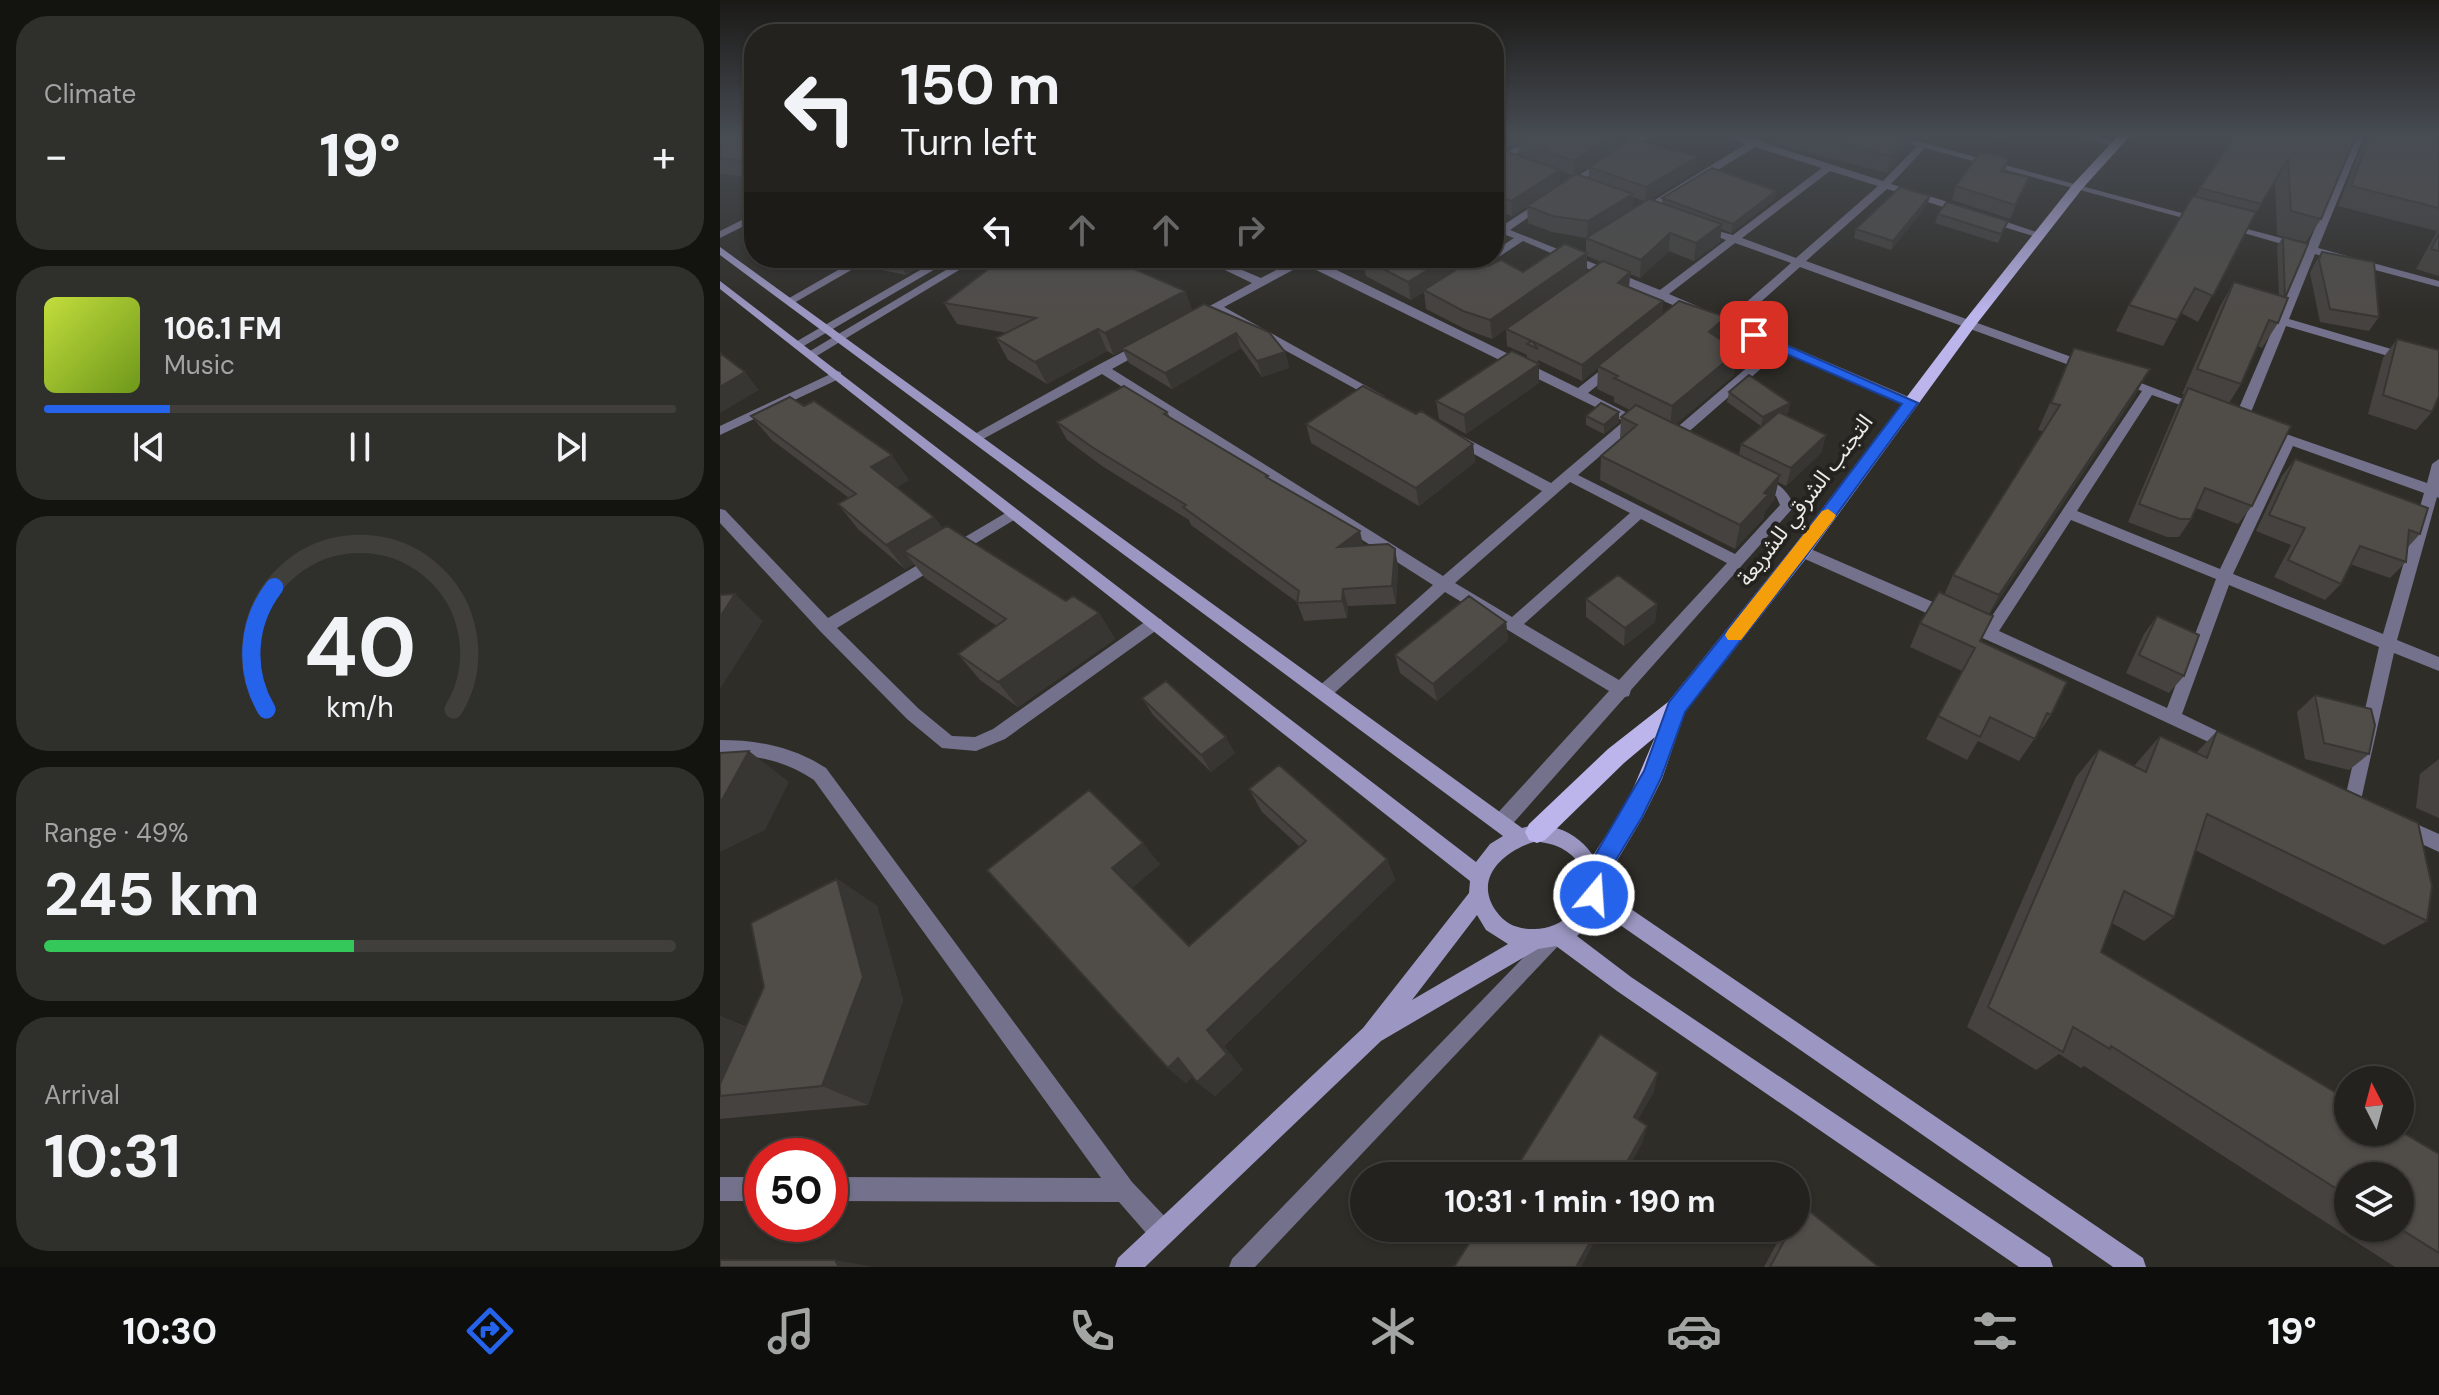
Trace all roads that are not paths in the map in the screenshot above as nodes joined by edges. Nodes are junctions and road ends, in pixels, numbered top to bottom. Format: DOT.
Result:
graph roads {
  1 [pos="1552,195"];
  2 [pos="1669,195"];
  3 [pos="1794,195"];
  4 [pos="1874,195"];
  5 [pos="1916,195"];
  6 [pos="2071,195"];
  7 [pos="2111,195"];
  8 [pos="2334,195"];
  9 [pos="1647,209"];
  10 [pos="1634,210"];
  11 [pos="1662,214"];
  12 [pos="744,222"];
  13 [pos="1692,224"];
  14 [pos="1504,225"];
  15 [pos="1504,230"];
  16 [pos="720,235"];
  17 [pos="2040,235"];
  18 [pos="1522,237"];
  19 [pos="1737,240"];
  20 [pos="1584,248"];
  21 [pos="1504,249"];
  22 [pos="720,250"];
  23 [pos="2311,250"];
  24 [pos="1571,256"];
  25 [pos="1799,262"];
  26 [pos="744,267"];
  27 [pos="745,268"];
  28 [pos="849,268"];
  29 [pos="934,268"];
  30 [pos="955,268"];
  31 [pos="1228,268"];
  32 [pos="1288,268"];
  33 [pos="1326,268"];
  34 [pos="1476,268"];
  35 [pos="1601,269"];
  36 [pos="1588,278"];
  37 [pos="1456,281"];
  38 [pos="1260,282"];
  39 [pos="720,284"];
  40 [pos="2439,284"];
  41 [pos="1661,295"];
  42 [pos="790,301"];
  43 [pos="1687,306"];
  44 [pos="1675,316"];
  45 [pos="2282,321"];
  46 [pos="1970,323"];
  47 [pos="1729,324"];
  48 [pos="835,333"];
  49 [pos="1152,341"];
  50 [pos="1780,346"];
  51 [pos="804,349"];
  52 [pos="1627,355"];
  53 [pos="2439,367"];
  54 [pos="1102,368"];
  55 [pos="837,375"];
  56 [pos="2149,390"];
  57 [pos="1579,394"];
  58 [pos="1390,402"];
  59 [pos="1911,403"];
  60 [pos="2214,413"];
  61 [pos="2227,418"];
  62 [pos="1633,420"];
  63 [pos="2240,422"];
  64 [pos="720,431"];
  65 [pos="1444,432"];
  66 [pos="978,436"];
  67 [pos="2289,440"];
  68 [pos="2439,464"];
  69 [pos="1741,473"];
  70 [pos="1569,476"];
  71 [pos="1552,490"];
  72 [pos="2436,492"];
  73 [pos="1640,512"];
  74 [pos="1014,513"];
  75 [pos="2068,513"];
  76 [pos="720,514"];
  77 [pos="1801,551"];
  78 [pos="1737,561"];
  79 [pos="2224,577"];
  80 [pos="1444,584"];
  81 [pos="1155,623"];
  82 [pos="1513,625"];
  83 [pos="826,627"];
  84 [pos="1989,634"];
  85 [pos="2388,644"];
  86 [pos="2439,664"];
  87 [pos="1623,691"];
  88 [pos="1324,692"];
  89 [pos="1676,708"];
  90 [pos="2172,718"];
  91 [pos="720,747"];
  92 [pos="2242,750"];
  93 [pos="1518,830"];
  94 [pos="2439,843"];
  95 [pos="1480,886"];
  96 [pos="1594,886"];
  97 [pos="1549,938"];
  98 [pos="1371,1036"];
  99 [pos="720,1189"];
  100 [pos="744,1189"];
  101 [pos="848,1189"];
  102 [pos="1124,1190"];
  103 [pos="1162,1232"];
  104 [pos="1127,1267"];
  105 [pos="1240,1267"];
  106 [pos="2041,1267"];
  107 [pos="2134,1267"];
  1 -- 14 [label="street"];
  2 -- 9 [label="street"];
  3 -- 19 [label="street"];
  4 -- 25 [label="street"];
  5 -- 17 [label="street"];
  6 -- 17 [label="main road, التجنب الشرقي للشريعة"];
  7 -- 23 [label="street"];
  8 -- 23 [label="street"];
  9 -- 10 [label="street"];
  9 -- 11 [label="street"];
  12 -- 16 [label="street"];
  13 -- 19 [label="street"];
  15 -- 18 [label="street"];
  17 -- 46 [label="main road, التجنب الشرقي للشريعة"];
  18 -- 21 [label="street"];
  18 -- 24 [label="street"];
  19 -- 25 [label="street"];
  19 -- 41 [label="street"];
  20 -- 24 [label="street"];
  22 -- 26 [label="main road"];
  23 -- 40 [label="street"];
  23 -- 45 [label="street"];
  24 -- 35 [label="street"];
  25 -- 46 [label="street"];
  25 -- 47 [label="street"];
  27 -- 42 [label="main road"];
  28 -- 42 [label="street"];
  29 -- 48 [label="street"];
  30 -- 48 [label="street"];
  31 -- 38 [label="street"];
  32 -- 38 [label="street"];
  33 -- 57 [label="street"];
  34 -- 37 [label="street"];
  35 -- 36 [label="street"];
  35 -- 41 [label="street"];
  38 -- 58 [label="street"];
  39 -- 51 [label="main road"];
  41 -- 43 [label="street"];
  42 -- 48 [label="main road"];
  43 -- 44 [label="street"];
  43 -- 47 [label="street"];
  45 -- 53 [label="street"];
  45 -- 63 [label="street"];
  46 -- 56 [label="street"];
  46 -- 59 [label="main road, التجنب الشرقي للشريعة"];
  47 -- 50 [label="street"];
  48 -- 51 [label="street"];
  48 -- 66 [label="main road"];
  49 -- 54 [label="street"];
  50 -- 59 [label="street"];
  50 -- 62 [label="street"];
  51 -- 55 [label="main road"];
  52 -- 57 [label="street"];
  54 -- 66 [label="street"];
  54 -- 80 [label="street"];
  55 -- 64 [label="street"];
  55 -- 74 [label="main road"];
  56 -- 60 [label="street"];
  56 -- 75 [label="street"];
  57 -- 62 [label="street"];
  59 -- 77 [label="main road, التجنب الشرقي للشريعة"];
  61 -- 63 [label="street"];
  62 -- 70 [label="street"];
  63 -- 67 [label="street"];
  65 -- 71 [label="street"];
  66 -- 88 [label="main road"];
  67 -- 72 [label="street"];
  67 -- 79 [label="street"];
  68 -- 72 [label="street"];
  69 -- 78 [label="street"];
  70 -- 71 [label="street"];
  70 -- 73 [label="street"];
  71 -- 80 [label="street"];
  72 -- 85 [label="street"];
  73 -- 78 [label="street"];
  73 -- 82 [label="street"];
  74 -- 81 [label="main road"];
  74 -- 83 [label="street"];
  75 -- 79 [label="street"];
  75 -- 84 [label="street"];
  76 -- 83 [label="street"];
  77 -- 84 [label="street"];
  77 -- 89 [label="main road, التجنب الشرقي للشريعة"];
  78 -- 87 [label="street"];
  79 -- 85 [label="street"];
  79 -- 90 [label="street"];
  80 -- 82 [label="street"];
  80 -- 88 [label="street"];
  81 -- 83 [label="street"];
  81 -- 95 [label="main road"];
  82 -- 87 [label="street"];
  84 -- 90 [label="street"];
  85 -- 86 [label="street"];
  85 -- 94 [label="street"];
  87 -- 93 [label="street"];
  88 -- 93 [label="main road"];
  89 -- 93 [label="main road, التجنب الشرقي للشريعة"];
  89 -- 96 [label="main road, التجنب الشرقي للشريعة"];
  90 -- 92 [label="street"];
  91 -- 102 [label="street"];
  93 -- 95 [label="main road"];
  93 -- 96 [label="main road"];
  95 -- 97 [label="main road"];
  95 -- 98 [label="main road"];
  96 -- 97 [label="main road"];
  96 -- 107 [label="main road"];
  97 -- 98 [label="main road"];
  97 -- 105 [label="lane"];
  97 -- 106 [label="main road"];
  98 -- 103 [label="main road"];
  99 -- 100 [label="street"];
  101 -- 102 [label="street"];
  102 -- 103 [label="street"];
  103 -- 104 [label="main road"];
}
